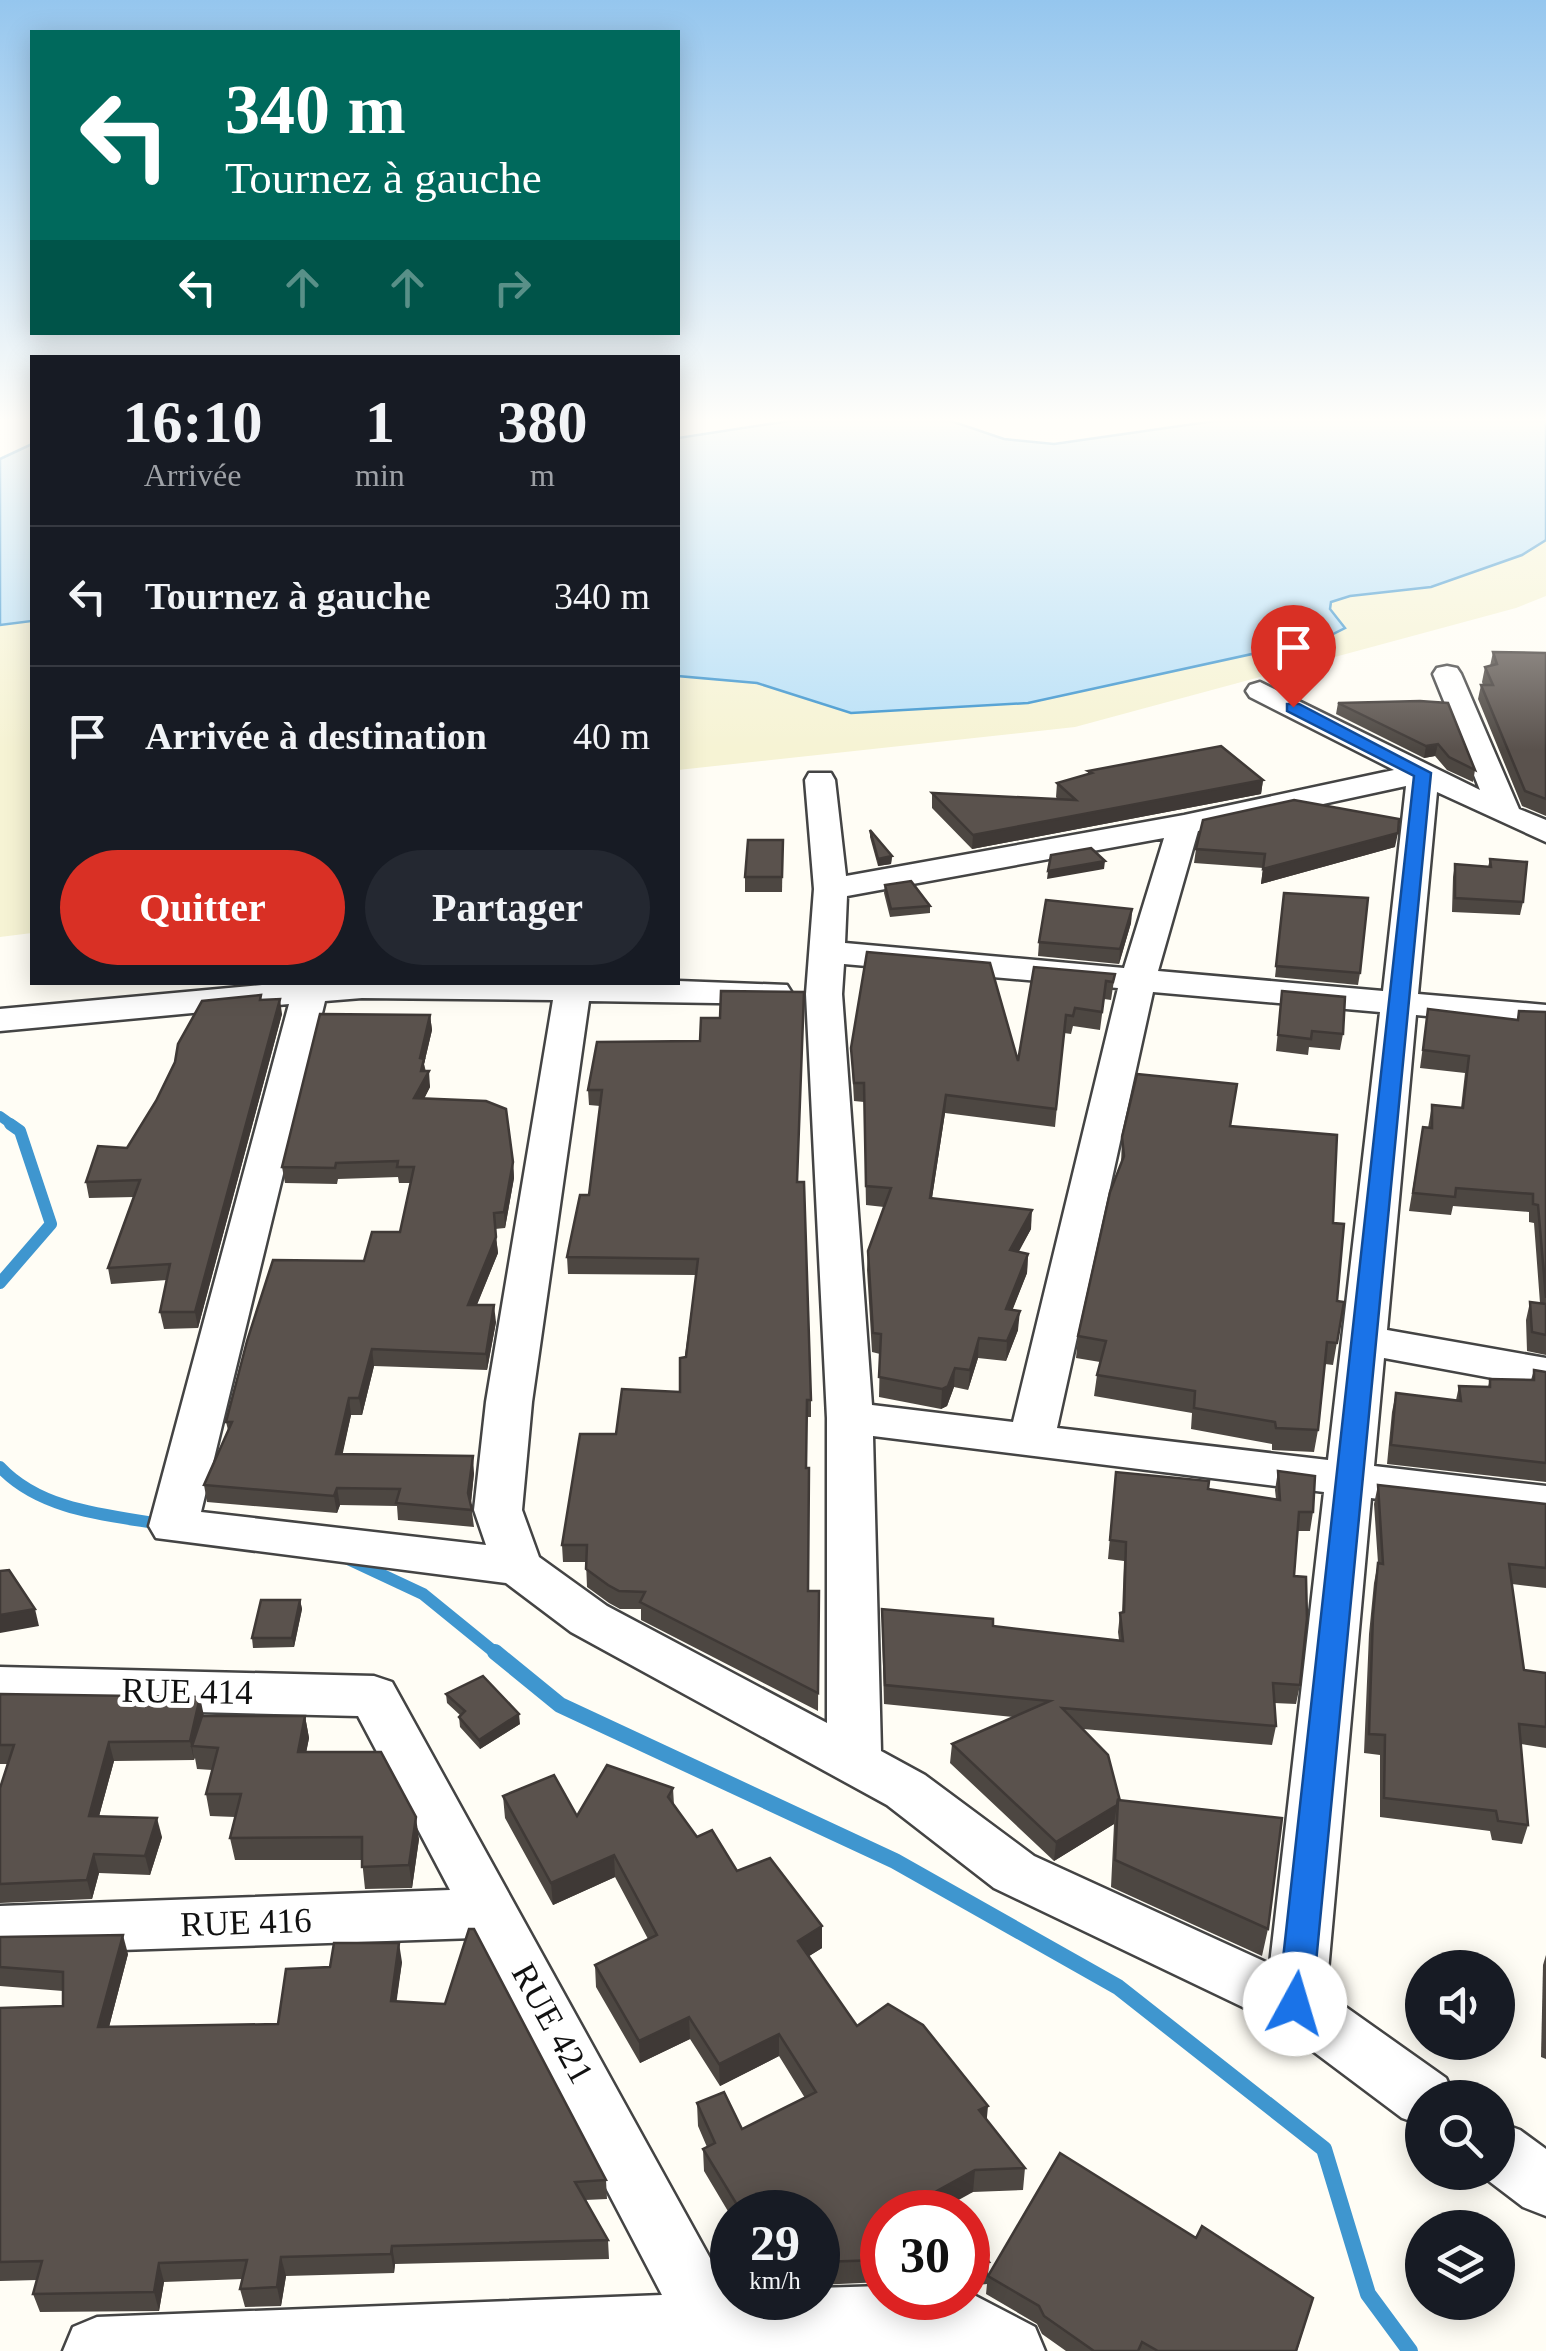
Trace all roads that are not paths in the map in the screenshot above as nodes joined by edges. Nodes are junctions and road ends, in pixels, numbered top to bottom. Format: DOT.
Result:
graph roads {
  1 [pos="1447,674"];
  2 [pos="1260,691"];
  3 [pos="1423,773"];
  4 [pos="820,780"];
  5 [pos="1506,815"];
  6 [pos="1184,825"];
  7 [pos="1546,832"];
  8 [pos="831,889"];
  9 [pos="828,952"];
  10 [pos="1138,978"];
  11 [pos="361,985"];
  12 [pos="573,990"];
  13 [pos="824,994"];
  14 [pos="309,995"];
  15 [pos="1399,1002"];
  16 [pos="1546,1016"];
  17 [pos="0,1020"];
  18 [pos="1364,1340"];
  19 [pos="1546,1372"];
  20 [pos="850,1418"];
  21 [pos="1032,1438"];
  22 [pos="1349,1479"];
  23 [pos="1546,1503"];
  24 [pos="518,1567"];
  25 [pos="0,1687"];
  26 [pos="374,1696"];
  27 [pos="854,1762"];
  28 [pos="493,1913"];
  29 [pos="0,1930"];
  30 [pos="1295,2004"];
  31 [pos="1405,2084"];
  32 [pos="1515,2163"];
  33 [pos="1546,2186"];
  34 [pos="721,2338"];
  35 [pos="97,2351"];
  36 [pos="1010,2351"];
  1 -- 5 [label="street"];
  2 -- 3 [label="street"];
  3 -- 5 [label="street"];
  3 -- 6 [label="street"];
  3 -- 15 [label="street"];
  4 -- 8 [label="street"];
  5 -- 7 [label="street"];
  6 -- 8 [label="street"];
  6 -- 10 [label="street"];
  8 -- 9 [label="street"];
  9 -- 10 [label="street"];
  9 -- 13 [label="street"];
  10 -- 15 [label="street"];
  10 -- 21 [label="street"];
  11 -- 12 [label="street"];
  11 -- 14 [label="street"];
  12 -- 13 [label="street"];
  12 -- 24 [label="street"];
  13 -- 20 [label="street"];
  14 -- 17 [label="street"];
  14 -- 24 [label="street"];
  15 -- 16 [label="street"];
  15 -- 18 [label="street"];
  18 -- 19 [label="street"];
  18 -- 22 [label="street"];
  20 -- 21 [label="street"];
  20 -- 27 [label="street"];
  21 -- 22 [label="street"];
  22 -- 23 [label="street"];
  22 -- 30 [label="street"];
  24 -- 27 [label="street"];
  25 -- 26 [label="street, RUE 414"];
  26 -- 28 [label="street, RUE 421"];
  27 -- 30 [label="street"];
  28 -- 29 [label="street, RUE 416"];
  28 -- 34 [label="street, RUE 421"];
  30 -- 31 [label="street"];
  32 -- 33 [label="street"];
  34 -- 35 [label="street"];
  34 -- 36 [label="street"];
}
